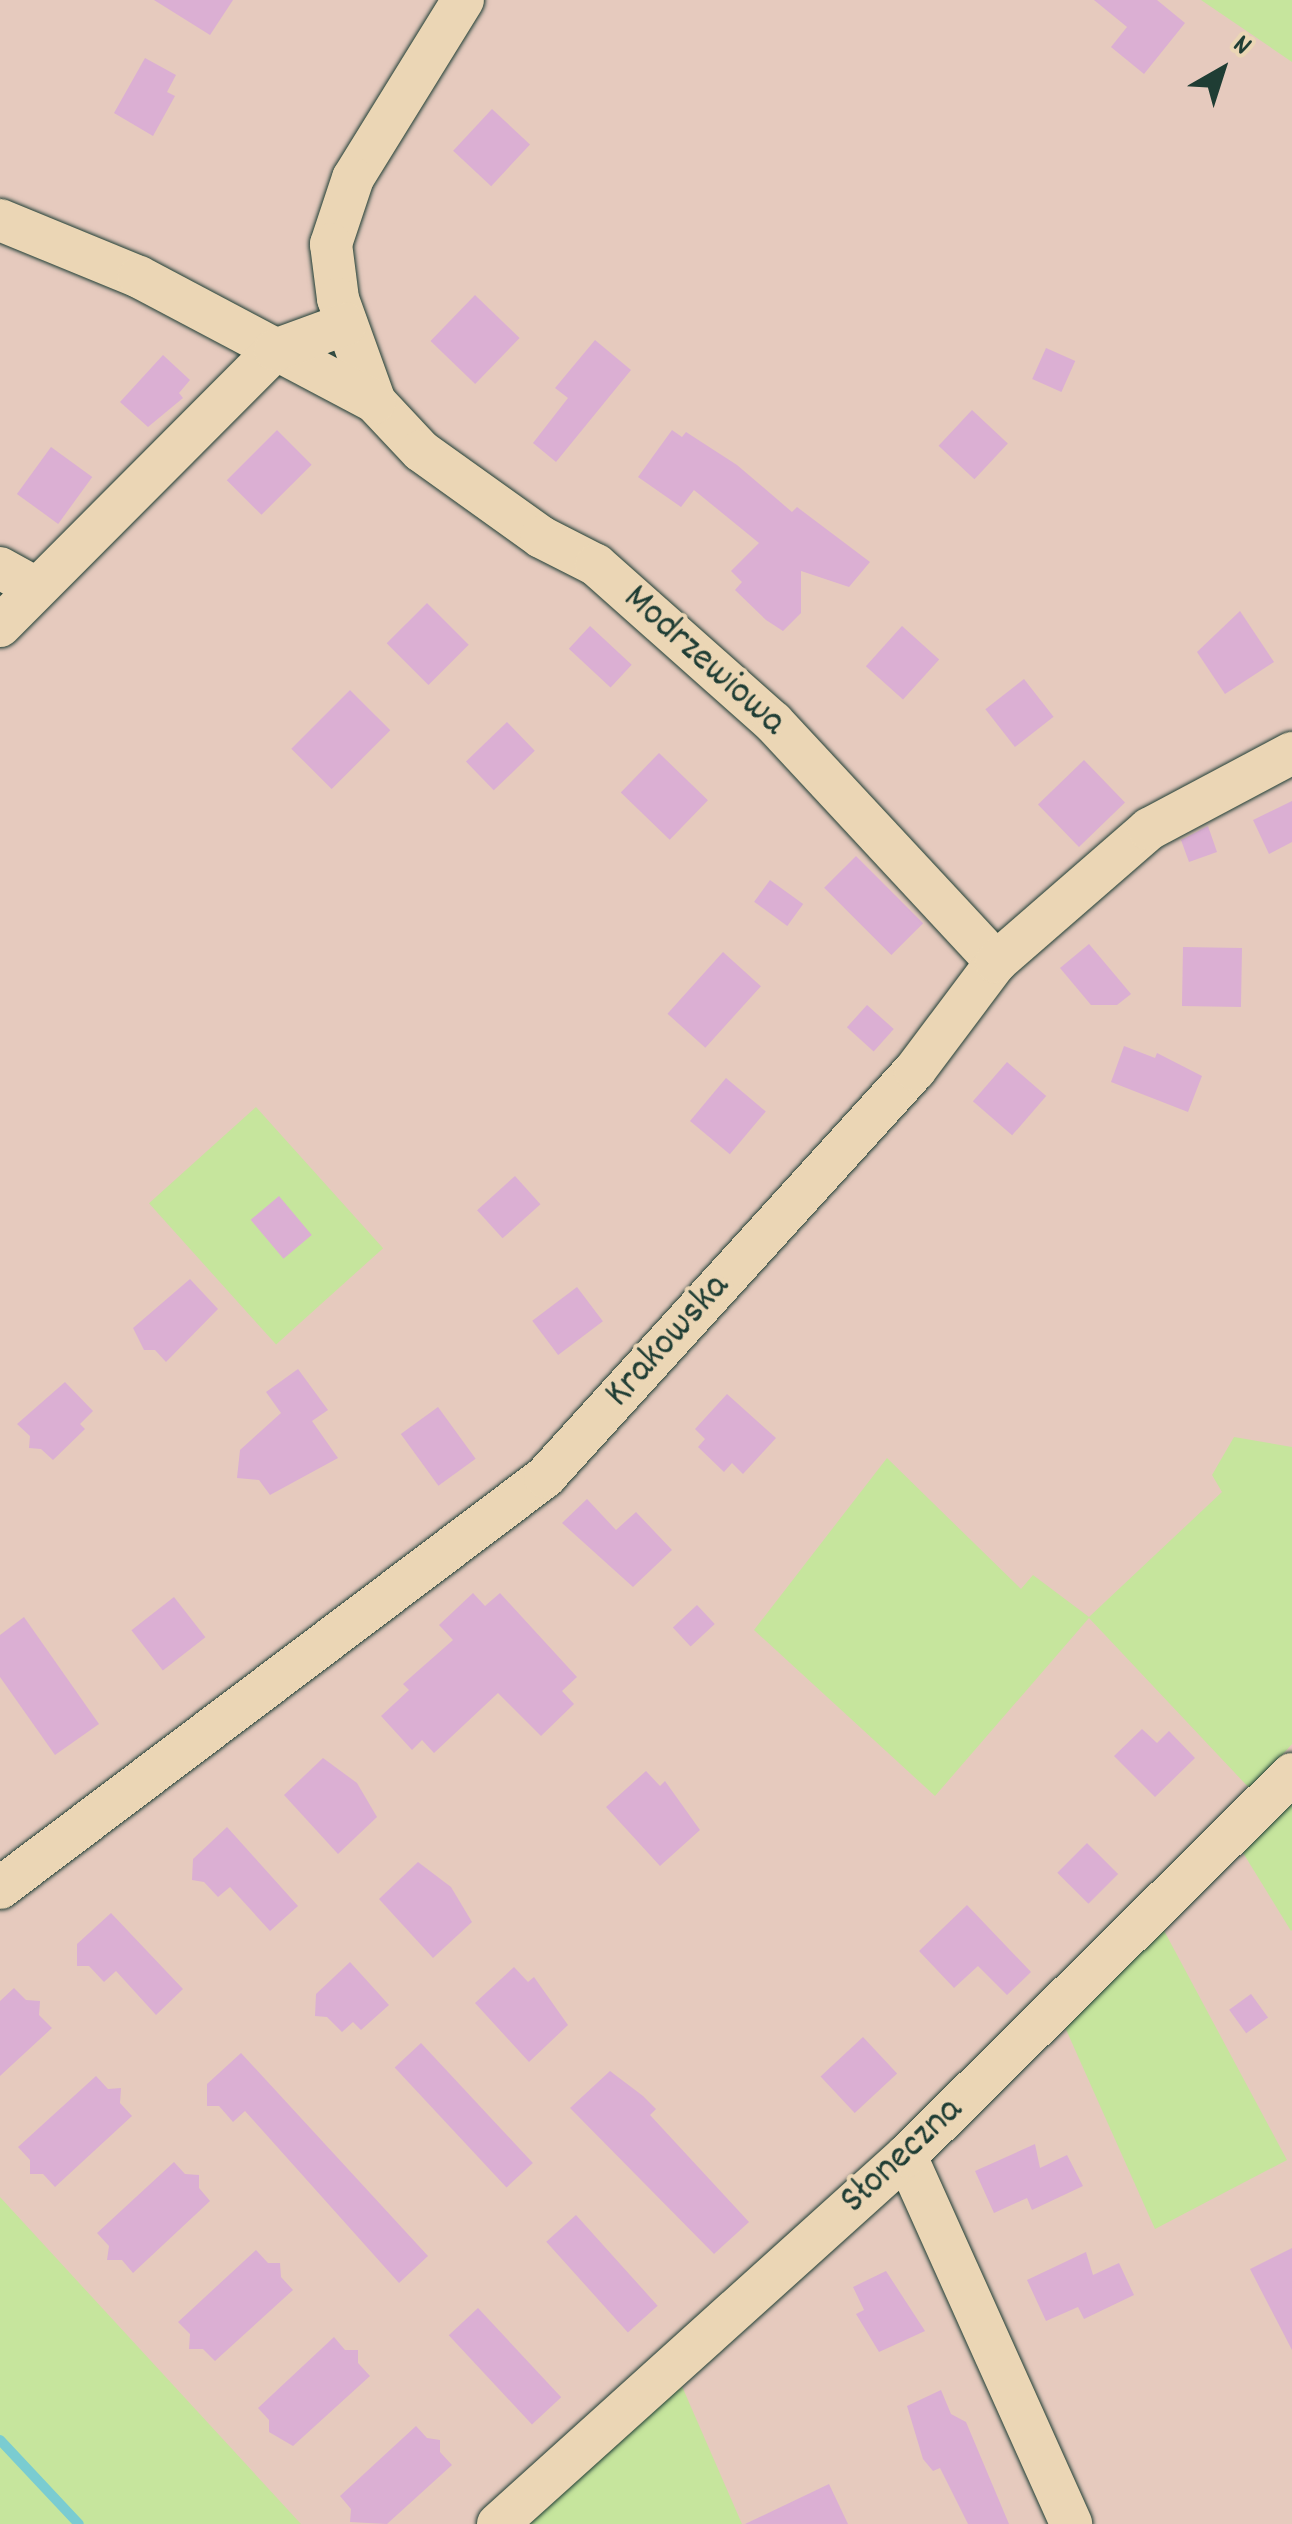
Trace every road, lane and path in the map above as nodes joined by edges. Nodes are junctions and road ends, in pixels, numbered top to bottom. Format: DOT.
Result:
graph roads {
  1 [pos="463,0"];
  2 [pos="0,220"];
  3 [pos="346,324"];
  4 [pos="275,350"];
  5 [pos="374,402"];
  6 [pos="18,578"];
  7 [pos="0,626"];
  8 [pos="1292,754"];
  9 [pos="996,962"];
  10 [pos="1292,1774"];
  11 [pos="0,1888"];
  12 [pos="906,2156"];
  13 [pos="498,2524"];
  14 [pos="1071,2524"];
  1 -- 3 [label="street, Modrzewiowa"];
  2 -- 4 [label="street, Modrzewiowa"];
  3 -- 4 [label="street"];
  3 -- 5 [label="street, Modrzewiowa"];
  4 -- 5 [label="street, Modrzewiowa"];
  4 -- 6 [label="street"];
  5 -- 9 [label="street, Modrzewiowa"];
  6 -- 7 [label="street"];
  8 -- 9 [label="street, Krakowska"];
  9 -- 11 [label="street, Krakowska"];
  10 -- 12 [label="street, Słoneczna"];
  12 -- 13 [label="street, Słoneczna"];
  12 -- 14 [label="street"];
}
